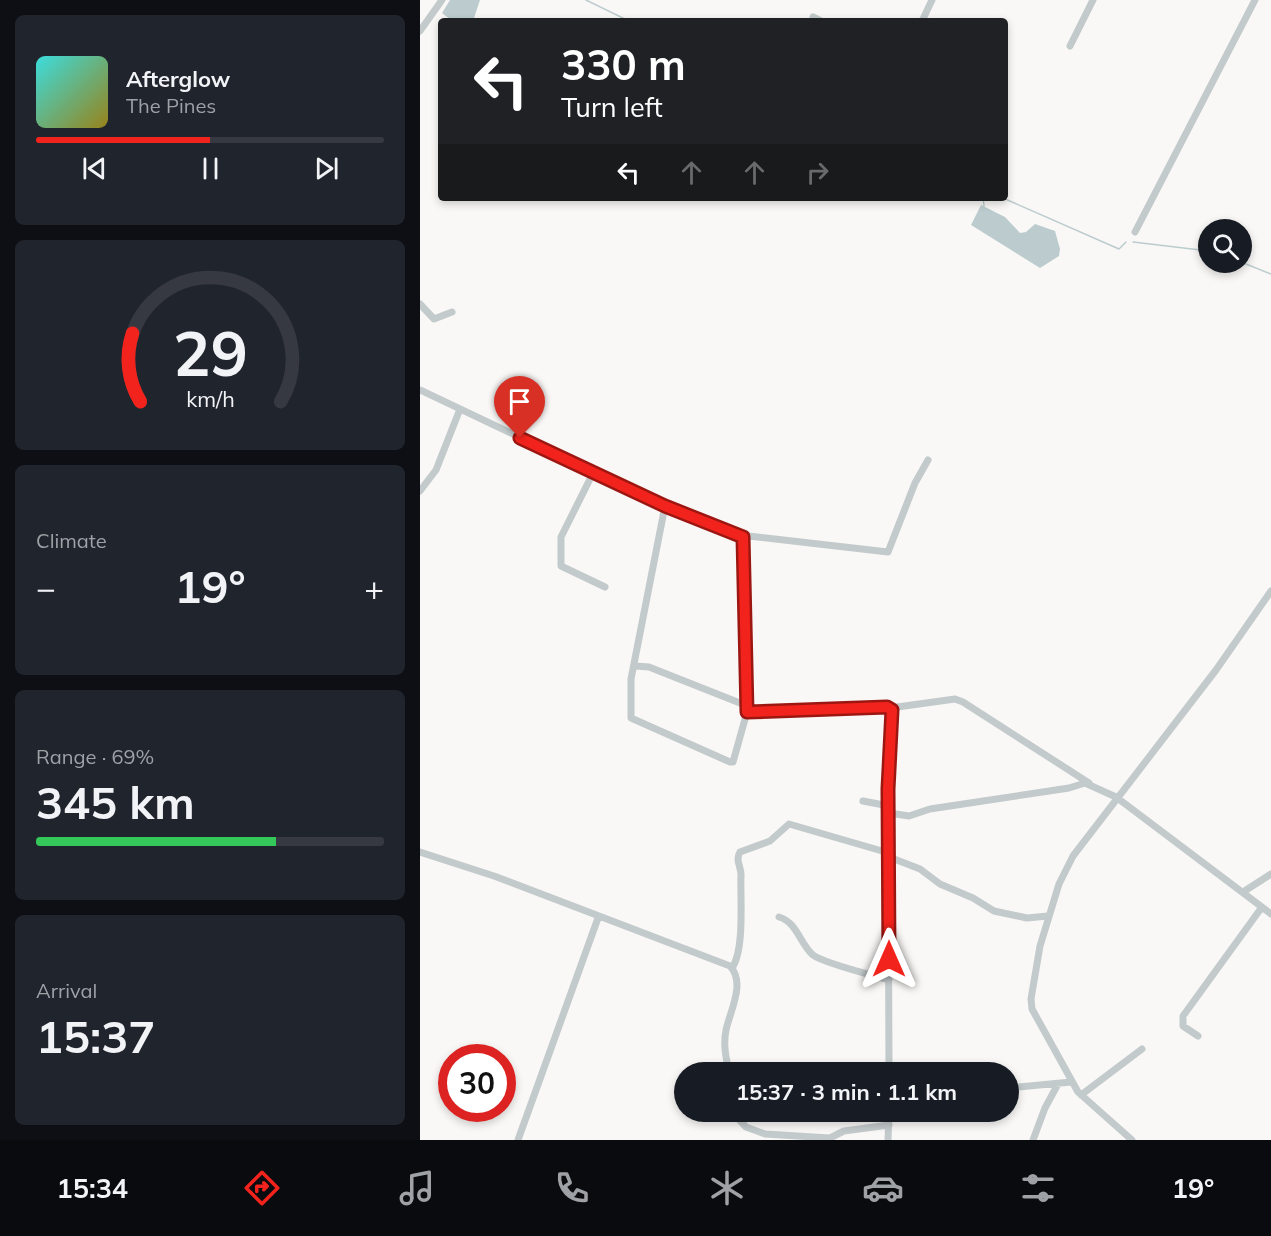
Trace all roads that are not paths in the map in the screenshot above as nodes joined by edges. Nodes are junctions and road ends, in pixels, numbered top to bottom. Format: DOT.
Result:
graph roads {
  1 [pos="442,0"];
  2 [pos="1093,0"];
  3 [pos="1255,0"];
  4 [pos="929,1"];
  5 [pos="923,18"];
  6 [pos="420,31"];
  7 [pos="1070,46"];
  8 [pos="1135,232"];
  9 [pos="420,304"];
  10 [pos="452,312"];
  11 [pos="420,390"];
  12 [pos="460,409"];
  13 [pos="928,460"];
  14 [pos="593,473"];
  15 [pos="420,491"];
  16 [pos="665,506"];
  17 [pos="740,535"];
  18 [pos="605,587"];
  19 [pos="1271,591"];
  20 [pos="635,666"];
  21 [pos="890,708"];
  22 [pos="746,709"];
  23 [pos="1089,783"];
  24 [pos="1116,798"];
  25 [pos="863,801"];
  26 [pos="889,810"];
  27 [pos="420,852"];
  28 [pos="889,855"];
  29 [pos="1271,873"];
  30 [pos="1243,892"];
  31 [pos="1262,907"];
  32 [pos="1271,914"];
  33 [pos="1048,916"];
  34 [pos="779,917"];
  35 [pos="598,918"];
  36 [pos="732,968"];
  37 [pos="890,980"];
  38 [pos="1198,1036"];
  39 [pos="1142,1050"];
  40 [pos="727,1062"];
  41 [pos="889,1062"];
  42 [pos="1071,1082"];
  43 [pos="1058,1084"];
  44 [pos="1019,1087"];
  45 [pos="1081,1095"];
  46 [pos="741,1122"];
  47 [pos="889,1125"];
  48 [pos="518,1140"];
  49 [pos="888,1140"];
  50 [pos="1034,1140"];
  51 [pos="1132,1140"];
  1 -- 6 [label="street"];
  2 -- 7 [label="street"];
  3 -- 8 [label="street"];
  4 -- 5 [label="street"];
  9 -- 10 [label="street"];
  11 -- 12 [label="street"];
  12 -- 14 [label="street"];
  12 -- 15 [label="street"];
  13 -- 17 [label="street"];
  14 -- 16 [label="street"];
  14 -- 18 [label="street"];
  16 -- 17 [label="street"];
  16 -- 20 [label="street"];
  17 -- 22 [label="street"];
  19 -- 24 [label="street"];
  20 -- 22 [label="street"];
  20 -- 22 [label="street"];
  21 -- 22 [label="street"];
  21 -- 23 [label="street"];
  21 -- 26 [label="street"];
  23 -- 24 [label="street"];
  23 -- 26 [label="street"];
  24 -- 30 [label="street"];
  24 -- 33 [label="street"];
  25 -- 26 [label="street"];
  26 -- 28 [label="street"];
  27 -- 35 [label="street"];
  28 -- 33 [label="street"];
  28 -- 36 [label="street"];
  28 -- 37 [label="street"];
  29 -- 30 [label="street"];
  30 -- 31 [label="street"];
  31 -- 32 [label="street"];
  31 -- 38 [label="street"];
  33 -- 42 [label="street"];
  34 -- 37 [label="street"];
  35 -- 36 [label="street"];
  35 -- 48 [label="street"];
  36 -- 40 [label="street"];
  37 -- 41 [label="street"];
  39 -- 45 [label="street"];
  42 -- 43 [label="street"];
  42 -- 45 [label="street"];
  43 -- 44 [label="street"];
  43 -- 50 [label="street"];
  45 -- 51 [label="street"];
  46 -- 47 [label="street"];
  47 -- 49 [label="street"];
}
